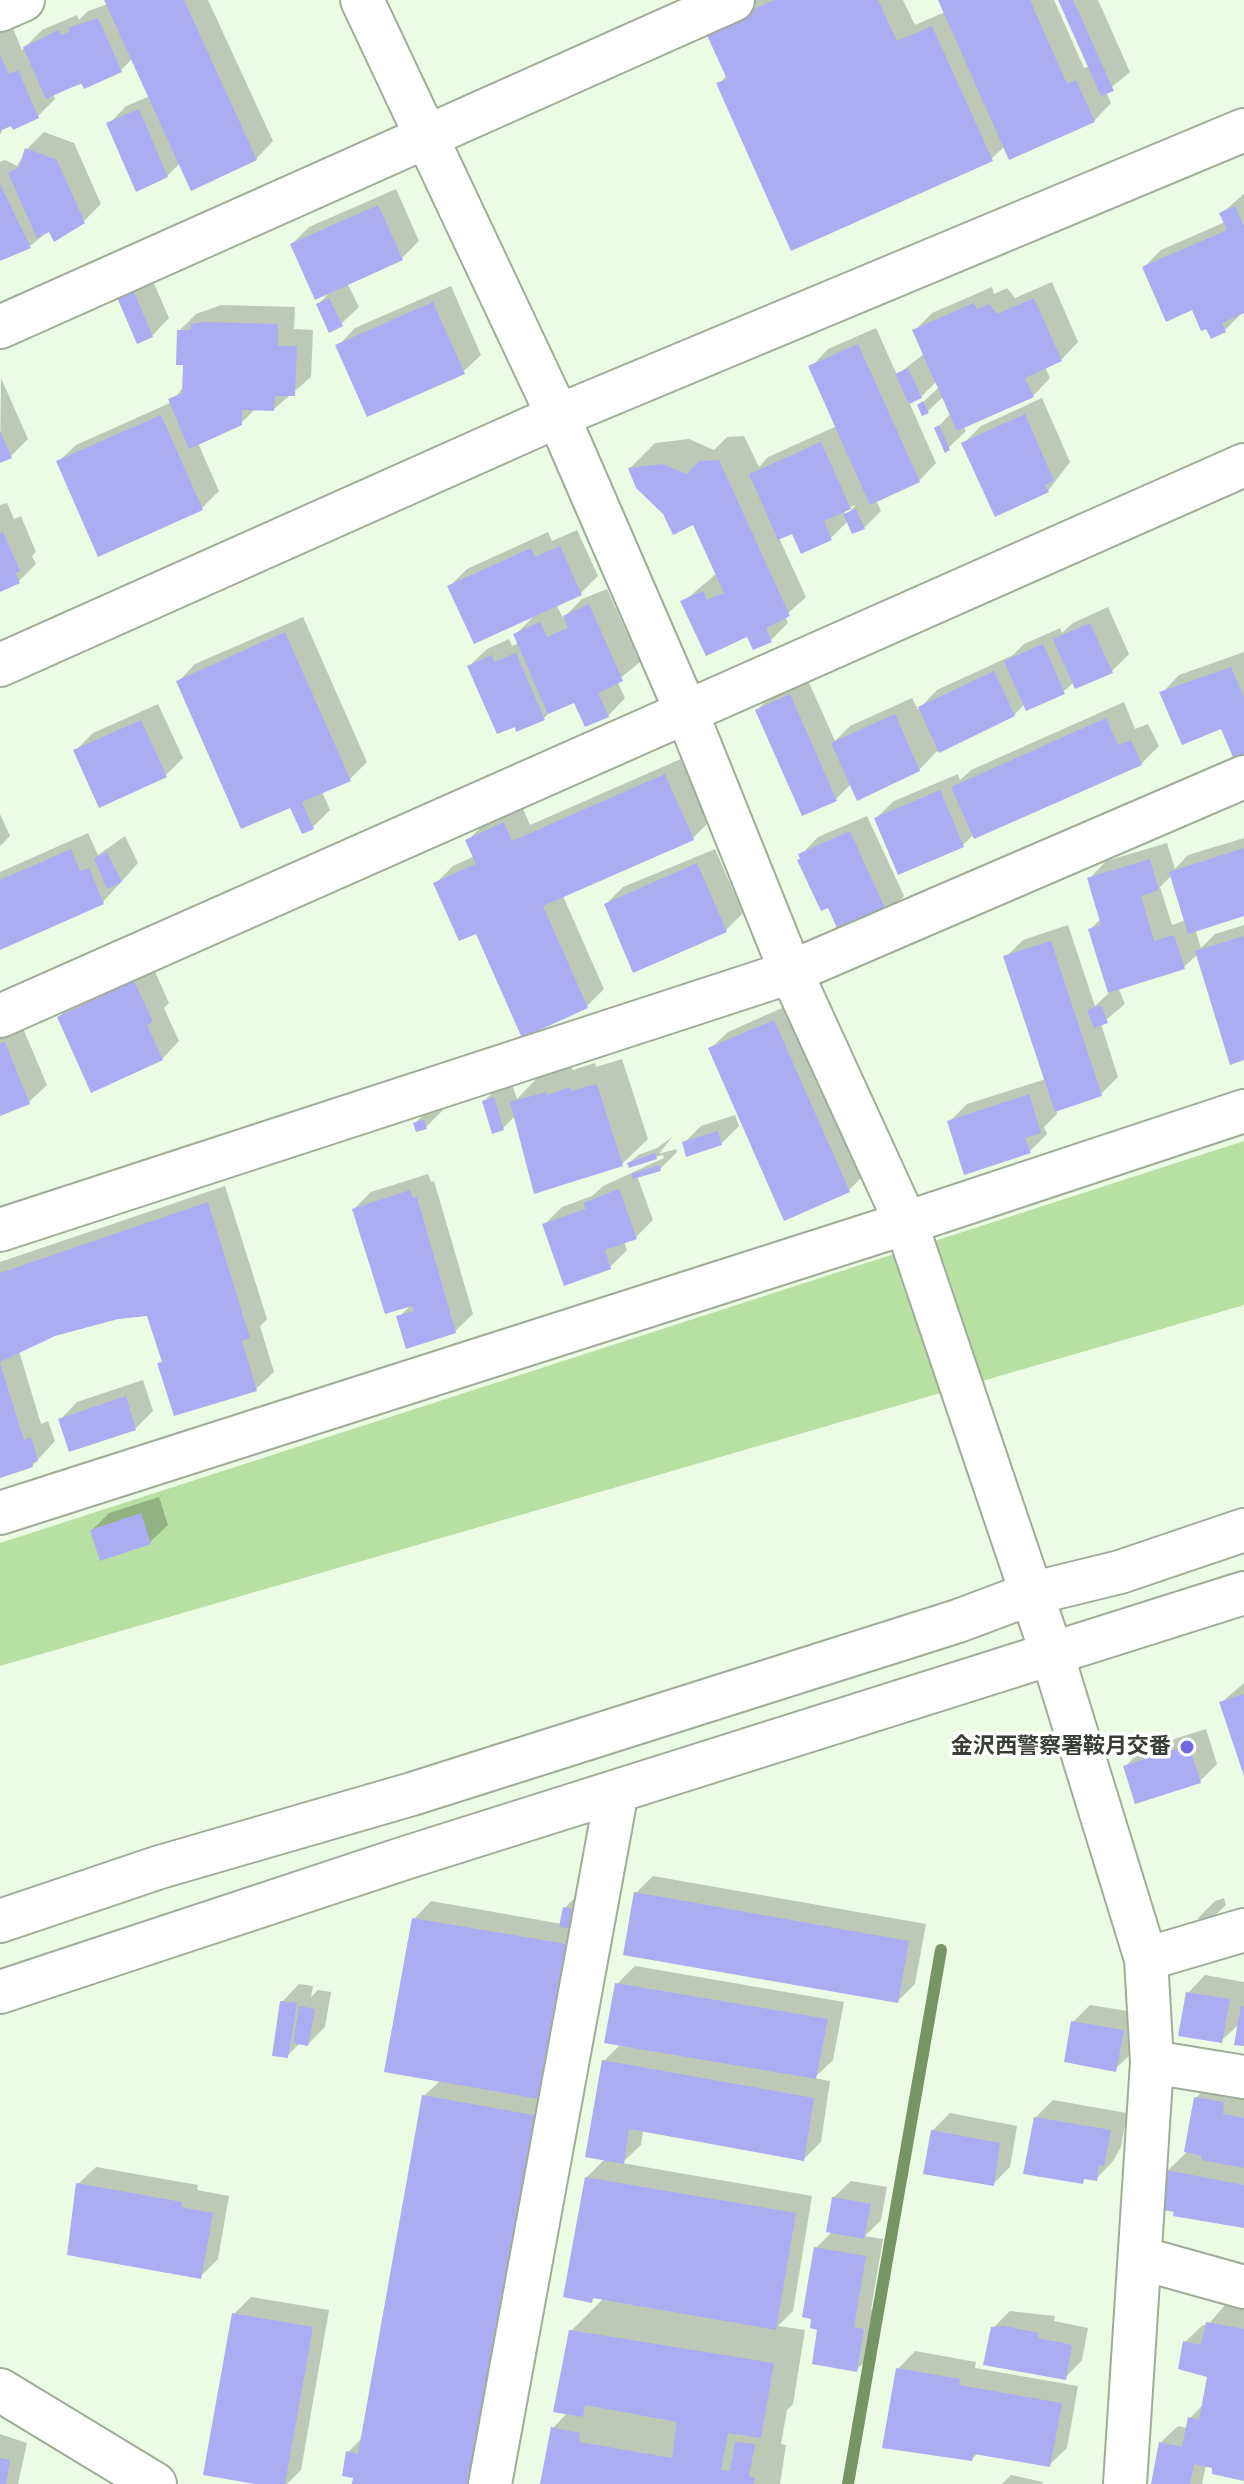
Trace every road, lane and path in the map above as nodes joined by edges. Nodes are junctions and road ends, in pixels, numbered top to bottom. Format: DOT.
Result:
graph roads {
  1 [pos="23,0"];
  2 [pos="362,0"];
  3 [pos="733,0"];
  4 [pos="0,10"];
  5 [pos="1244,130"];
  6 [pos="425,135"];
  7 [pos="0,327"];
  8 [pos="558,416"];
  9 [pos="1244,465"];
  10 [pos="0,665"];
  11 [pos="686,711"];
  12 [pos="1244,777"];
  13 [pos="791,972"];
  14 [pos="0,1016"];
  15 [pos="1244,1111"];
  16 [pos="906,1223"];
  17 [pos="0,1230"];
  18 [pos="0,1513"];
  19 [pos="1244,1530"];
  20 [pos="1244,1593"];
  21 [pos="1030,1594"];
  22 [pos="1052,1654"];
  23 [pos="617,1791"];
  24 [pos="0,1921"];
  25 [pos="1244,1930"];
  26 [pos="1146,1959"];
  27 [pos="0,1992"];
  28 [pos="1152,2062"];
  29 [pos="1244,2077"];
  30 [pos="1140,2258"];
  31 [pos="1244,2287"];
  32 [pos="0,2390"];
  33 [pos="155,2484"];
  34 [pos="490,2484"];
  35 [pos="1125,2484"];
  1 -- 4 [label="street"];
  2 -- 6 [label="street"];
  3 -- 6 [label="street"];
  5 -- 8 [label="street"];
  6 -- 7 [label="street"];
  6 -- 8 [label="street"];
  8 -- 10 [label="street"];
  8 -- 11 [label="street"];
  9 -- 11 [label="street"];
  11 -- 13 [label="street"];
  11 -- 14 [label="street"];
  12 -- 13 [label="street"];
  13 -- 16 [label="street"];
  13 -- 17 [label="street"];
  15 -- 16 [label="street"];
  16 -- 18 [label="street"];
  16 -- 21 [label="street"];
  19 -- 21 [label="street"];
  20 -- 22 [label="street"];
  21 -- 22 [label="street"];
  21 -- 24 [label="street"];
  22 -- 23 [label="street"];
  22 -- 26 [label="street"];
  23 -- 27 [label="street"];
  23 -- 34 [label="street"];
  25 -- 26 [label="street"];
  26 -- 28 [label="street"];
  28 -- 29 [label="street"];
  28 -- 30 [label="street"];
  30 -- 31 [label="street"];
  30 -- 35 [label="street"];
  32 -- 33 [label="street"];
}
